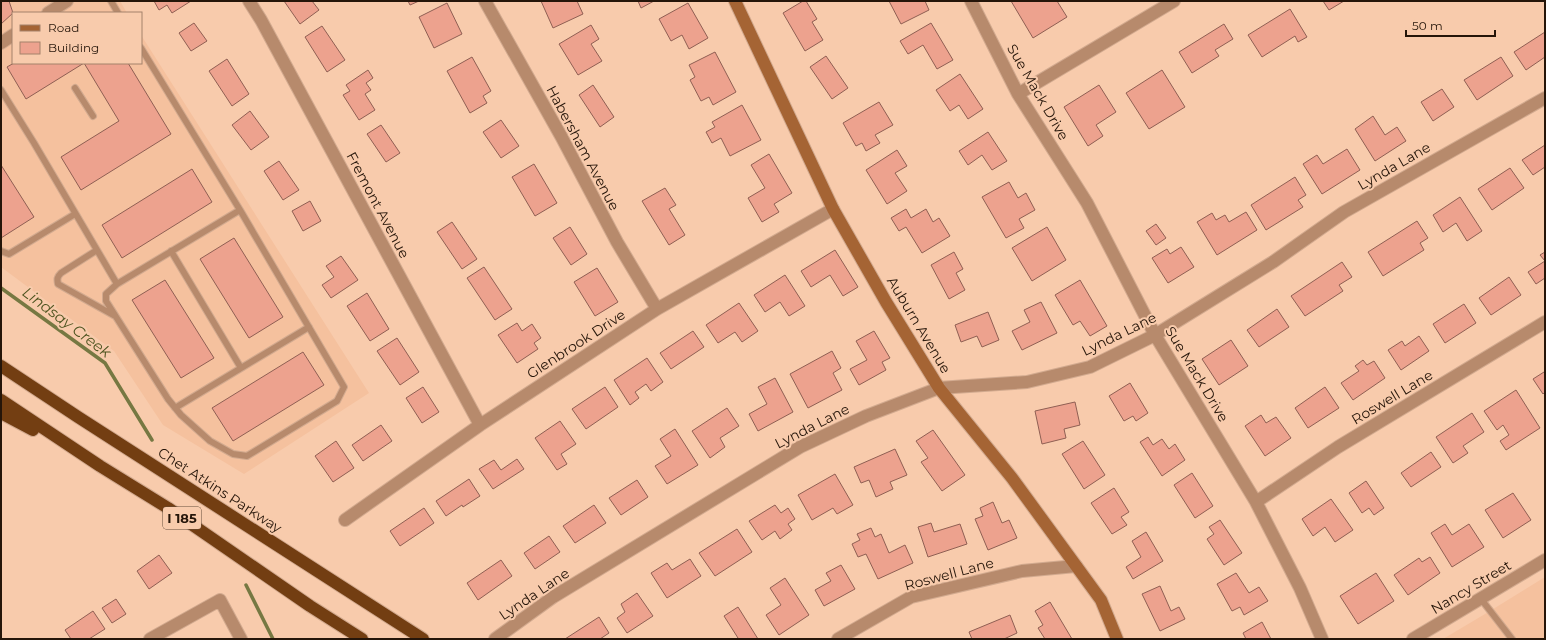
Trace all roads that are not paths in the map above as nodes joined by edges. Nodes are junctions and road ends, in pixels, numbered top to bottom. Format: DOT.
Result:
graph roads {
  1 [pos="67,1"];
  2 [pos="111,1"];
  3 [pos="249,1"];
  4 [pos="485,1"];
  5 [pos="735,1"];
  6 [pos="971,1"];
  7 [pos="1174,1"];
  8 [pos="51,8"];
  9 [pos="117,12"];
  10 [pos="12,36"];
  11 [pos="1,43"];
  12 [pos="142,50"];
  13 [pos="75,88"];
  14 [pos="1,90"];
  15 [pos="1018,94"];
  16 [pos="1545,98"];
  17 [pos="93,116"];
  18 [pos="833,209"];
  19 [pos="240,210"];
  20 [pos="75,214"];
  21 [pos="97,250"];
  22 [pos="1,251"];
  23 [pos="171,251"];
  24 [pos="117,284"];
  25 [pos="657,309"];
  26 [pos="116,317"];
  27 [pos="1545,322"];
  28 [pos="309,327"];
  29 [pos="1155,335"];
  30 [pos="1,357"];
  31 [pos="1,366"];
  32 [pos="242,368"];
  33 [pos="939,388"];
  34 [pos="1,400"];
  35 [pos="175,408"];
  36 [pos="1,413"];
  37 [pos="78,417"];
  38 [pos="480,425"];
  39 [pos="100,466"];
  40 [pos="1256,502"];
  41 [pos="345,520"];
  42 [pos="1545,560"];
  43 [pos="1076,566"];
  44 [pos="1481,598"];
  45 [pos="150,639"];
  46 [pos="241,639"];
  47 [pos="362,639"];
  48 [pos="423,639"];
  49 [pos="495,639"];
  50 [pos="838,639"];
  51 [pos="1118,639"];
  52 [pos="1322,639"];
  53 [pos="1413,639"];
  54 [pos="1512,639"];
  1 -- 8 [label="street"];
  2 -- 9 [label="lane"];
  3 -- 38 [label="street, Fremont Avenue"];
  4 -- 25 [label="street, Habersham Avenue"];
  5 -- 18 [label="street, Auburn Avenue"];
  6 -- 15 [label="street, Sue Mack Drive"];
  7 -- 15 [label="street"];
  10 -- 11 [label="street"];
  12 -- 19 [label="lane"];
  13 -- 17 [label="lane"];
  14 -- 20 [label="lane"];
  15 -- 29 [label="street, Sue Mack Drive"];
  16 -- 29 [label="street, Lynda Lane"];
  18 -- 25 [label="street, Glenbrook Drive"];
  18 -- 33 [label="street, Auburn Avenue"];
  19 -- 23 [label="lane"];
  19 -- 28 [label="lane"];
  20 -- 21 [label="lane"];
  20 -- 22 [label="lane"];
  21 -- 24 [label="lane"];
  21 -- 26 [label="lane"];
  23 -- 24 [label="lane"];
  23 -- 32 [label="lane"];
  24 -- 26 [label="lane"];
  25 -- 38 [label="street, Glenbrook Drive"];
  26 -- 35 [label="lane"];
  27 -- 40 [label="street, Roswell Lane"];
  28 -- 32 [label="lane"];
  28 -- 35 [label="lane"];
  29 -- 33 [label="street, Lynda Lane"];
  29 -- 40 [label="street, Sue Mack Drive"];
  30 -- 37 [label="highway"];
  31 -- 37 [label="highway, Chet Atkins Parkway / I 185"];
  32 -- 35 [label="lane"];
  33 -- 43 [label="street, Auburn Avenue"];
  33 -- 49 [label="street, Lynda Lane"];
  34 -- 39 [label="highway, I 185"];
  36 -- 39 [label="highway"];
  37 -- 48 [label="highway, Chet Atkins Parkway / I 185"];
  38 -- 41 [label="street, Glenbrook Drive"];
  39 -- 47 [label="highway, I 185"];
  40 -- 52 [label="street, Sue Mack Drive"];
  42 -- 44 [label="street, Nancy Street"];
  43 -- 50 [label="street, Roswell Lane"];
  43 -- 51 [label="street, Auburn Avenue"];
  44 -- 53 [label="street, Nancy Street"];
  44 -- 54 [label="lane"];
  45 -- 46 [label="street"];
}
